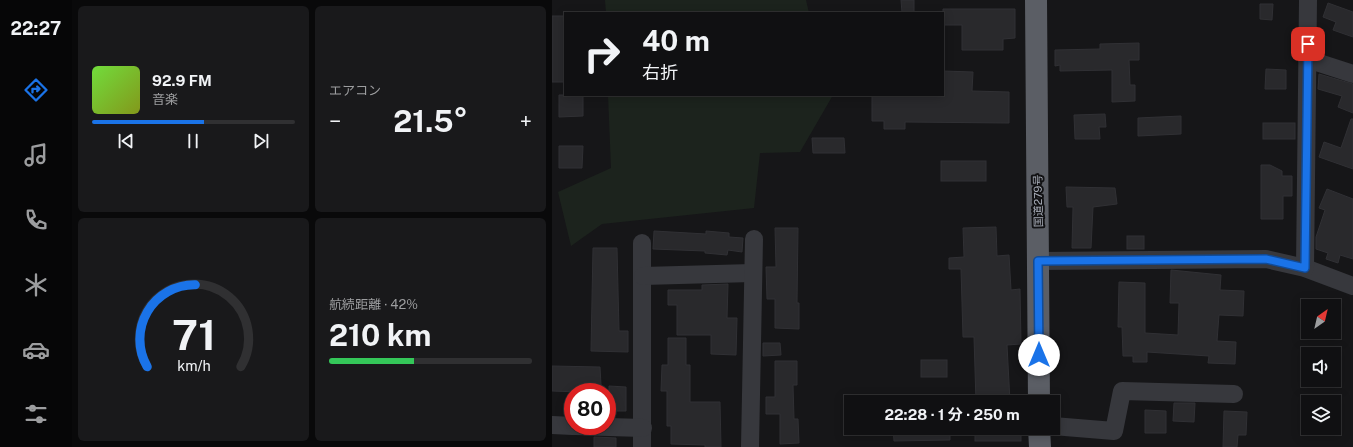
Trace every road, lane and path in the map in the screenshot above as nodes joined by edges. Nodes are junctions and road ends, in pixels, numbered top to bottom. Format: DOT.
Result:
graph roads {
  1 [pos="1036,0"];
  2 [pos="1308,1"];
  3 [pos="1308,59"];
  4 [pos="1353,74"];
  5 [pos="754,238"];
  6 [pos="642,243"];
  7 [pos="1038,261"];
  8 [pos="1305,268"];
  9 [pos="752,273"];
  10 [pos="643,276"];
  11 [pos="1353,286"];
  12 [pos="1234,394"];
  13 [pos="1039,395"];
  14 [pos="552,425"];
  15 [pos="564,426"];
  16 [pos="616,427"];
  17 [pos="1060,427"];
  18 [pos="643,428"];
  19 [pos="1040,435"];
  20 [pos="642,447"];
  21 [pos="750,447"];
  22 [pos="1040,447"];
  1 -- 7 [label="highway, 国道279号"];
  2 -- 3 [label="street"];
  3 -- 4 [label="street"];
  3 -- 8 [label="street"];
  5 -- 9 [label="street"];
  6 -- 10 [label="street"];
  7 -- 8 [label="street"];
  7 -- 13 [label="highway, 国道279号"];
  8 -- 11 [label="street"];
  9 -- 10 [label="street"];
  9 -- 21 [label="street"];
  10 -- 18 [label="street"];
  12 -- 17 [label="street"];
  14 -- 15 [label="street"];
  16 -- 18 [label="street"];
  18 -- 20 [label="street"];
  19 -- 22 [label="highway"];
}
